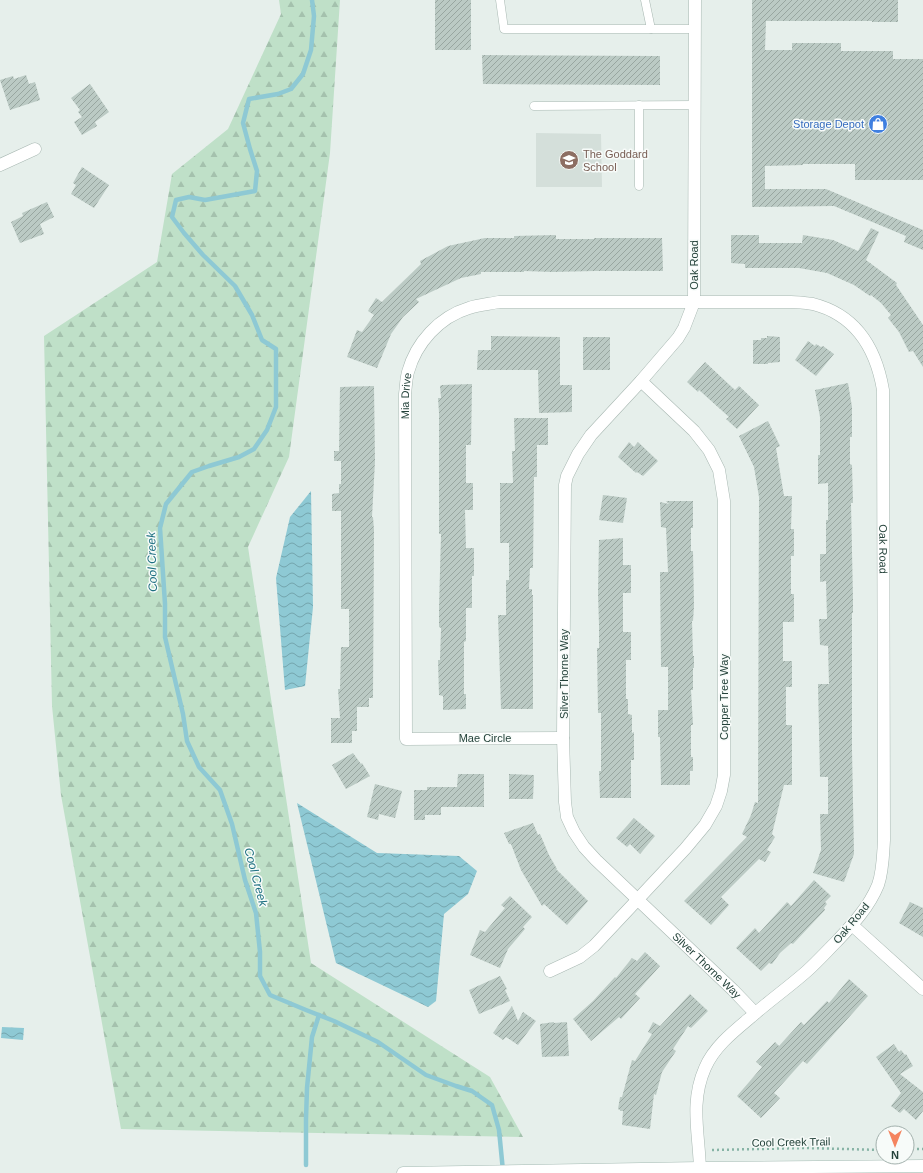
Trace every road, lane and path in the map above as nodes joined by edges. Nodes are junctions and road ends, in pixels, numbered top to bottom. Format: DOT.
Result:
graph roads {
  1 [pos="500,0"];
  2 [pos="645,0"];
  3 [pos="695,0"];
  4 [pos="651,29"];
  5 [pos="695,29"];
  6 [pos="639,105"];
  7 [pos="694,105"];
  8 [pos="534,106"];
  9 [pos="35,149"];
  10 [pos="0,165"];
  11 [pos="639,186"];
  12 [pos="694,302"];
  13 [pos="641,381"];
  14 [pos="564,738"];
  15 [pos="406,739"];
  16 [pos="638,900"];
  17 [pos="852,925"];
  18 [pos="550,971"];
  19 [pos="923,989"];
  20 [pos="755,1013"];
  21 [pos="699,1150"];
  22 [pos="875,1150"];
  23 [pos="923,1166"];
  24 [pos="700,1170"];
  25 [pos="403,1173"];
  1 -- 4 [label="lane"];
  2 -- 4 [label="lane"];
  3 -- 5 [label="street, Oak Road"];
  4 -- 5 [label="lane"];
  5 -- 7 [label="street, Oak Road"];
  6 -- 7 [label="lane"];
  6 -- 8 [label="lane"];
  6 -- 11 [label="lane"];
  7 -- 12 [label="street, Oak Road"];
  9 -- 10 [label="street"];
  12 -- 13 [label="street, Silver Thorne Way"];
  12 -- 15 [label="street, Mia Drive"];
  12 -- 17 [label="street, Oak Road"];
  13 -- 14 [label="street, Silver Thorne Way"];
  13 -- 16 [label="street, Copper Tree Way"];
  14 -- 15 [label="street, Mae Circle"];
  14 -- 16 [label="street, Silver Thorne Way"];
  16 -- 18 [label="street, Copper Tree Way"];
  16 -- 20 [label="street, Silver Thorne Way"];
  17 -- 19 [label="street"];
  17 -- 20 [label="street, Oak Road"];
  20 -- 21 [label="street, Oak Road"];
  21 -- 22 [label="path, Cool Creek Trail"];
  21 -- 24 [label="street, Oak Road"];
  23 -- 24 [label="street"];
  24 -- 25 [label="street"];
}
